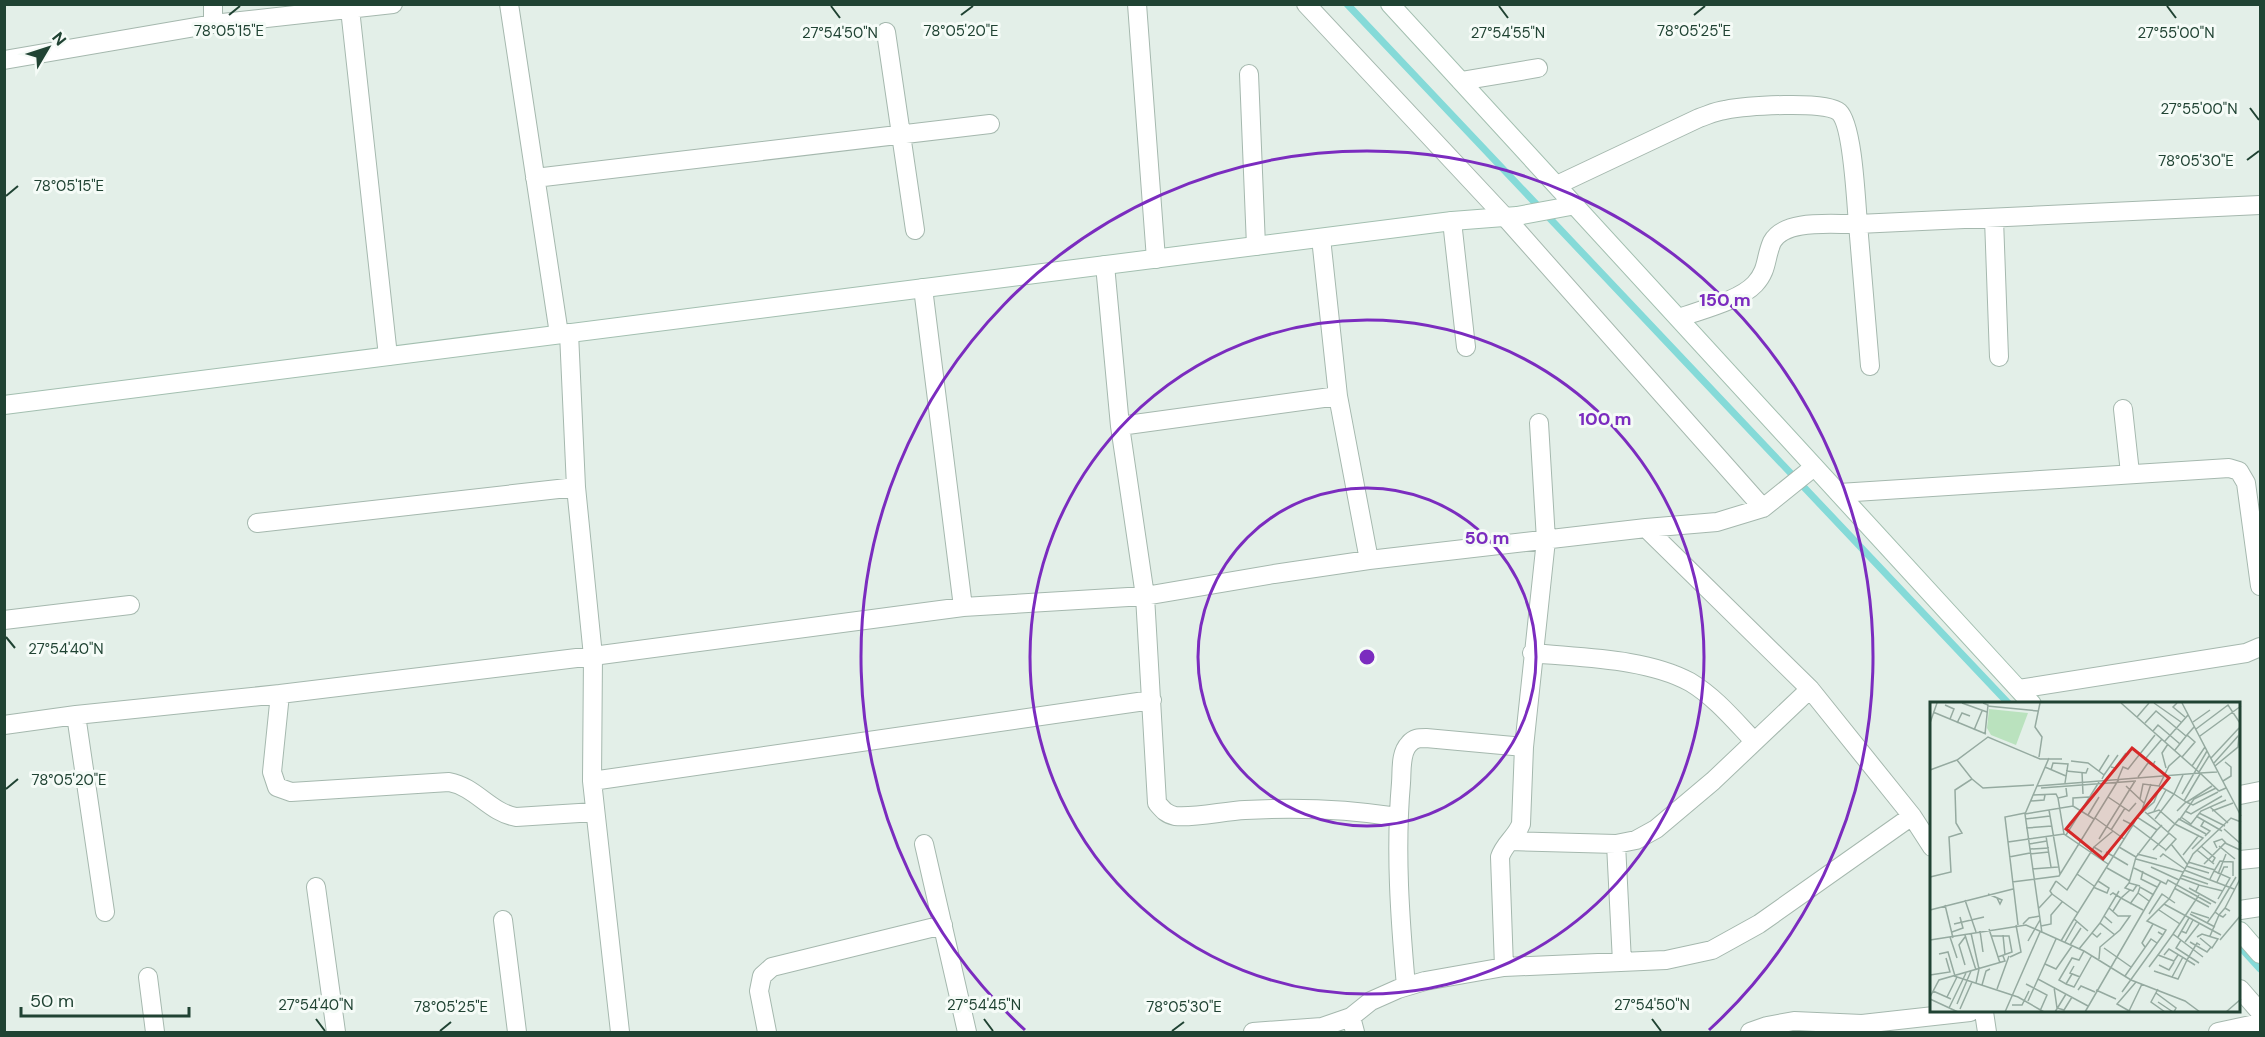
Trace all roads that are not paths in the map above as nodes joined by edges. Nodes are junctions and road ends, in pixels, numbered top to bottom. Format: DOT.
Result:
graph roads {
  1 [pos="213,4"];
  2 [pos="393,4"];
  3 [pos="509,4"];
  4 [pos="1137,4"];
  5 [pos="1306,4"];
  6 [pos="1390,4"];
  7 [pos="361,7"];
  8 [pos="213,24"];
  9 [pos="886,32"];
  10 [pos="4,60"];
  11 [pos="1538,68"];
  12 [pos="1249,74"];
  13 [pos="1461,81"];
  14 [pos="990,124"];
  15 [pos="901,135"];
  16 [pos="535,178"];
  17 [pos="1557,185"];
  18 [pos="1576,205"];
  19 [pos="2260,205"];
  20 [pos="1511,217"];
  21 [pos="1994,219"];
  22 [pos="1452,221"];
  23 [pos="1858,224"];
  24 [pos="915,230"];
  25 [pos="1322,238"];
  26 [pos="1257,246"];
  27 [pos="1156,259"];
  28 [pos="1105,265"];
  29 [pos="924,288"];
  30 [pos="1679,318"];
  31 [pos="564,334"];
  32 [pos="1466,347"];
  33 [pos="388,356"];
  34 [pos="1999,357"];
  35 [pos="1870,366"];
  36 [pos="1338,396"];
  37 [pos="4,405"];
  38 [pos="2123,409"];
  39 [pos="1539,423"];
  40 [pos="1120,426"];
  41 [pos="1808,472"];
  42 [pos="2130,473"];
  43 [pos="576,487"];
  44 [pos="1839,493"];
  45 [pos="1763,508"];
  46 [pos="257,523"];
  47 [pos="1646,528"];
  48 [pos="1546,540"];
  49 [pos="1369,560"];
  50 [pos="2260,586"];
  51 [pos="1145,596"];
  52 [pos="130,606"];
  53 [pos="963,607"];
  54 [pos="4,620"];
  55 [pos="2260,647"];
  56 [pos="1532,653"];
  57 [pos="593,656"];
  58 [pos="1810,689"];
  59 [pos="2019,689"];
  60 [pos="280,694"];
  61 [pos="1152,700"];
  62 [pos="2030,702"];
  63 [pos="76,715"];
  64 [pos="4,725"];
  65 [pos="1754,741"];
  66 [pos="1524,747"];
  67 [pos="592,781"];
  68 [pos="2260,791"];
  69 [pos="2241,795"];
  70 [pos="595,812"];
  71 [pos="1912,816"];
  72 [pos="1398,817"];
  73 [pos="1510,841"];
  74 [pos="924,844"];
  75 [pos="1616,844"];
  76 [pos="1930,844"];
  77 [pos="2260,858"];
  78 [pos="2241,860"];
  79 [pos="316,886"];
  80 [pos="2260,907"];
  81 [pos="2241,910"];
  82 [pos="105,912"];
  83 [pos="502,920"];
  84 [pos="943,925"];
  85 [pos="2241,932"];
  86 [pos="2260,954"];
  87 [pos="1622,962"];
  88 [pos="1504,967"];
  89 [pos="148,977"];
  90 [pos="1406,986"];
  91 [pos="2241,990"];
  92 [pos="2260,1012"];
  93 [pos="1953,1013"];
  94 [pos="1984,1013"];
  95 [pos="2260,1023"];
  96 [pos="1353,1025"];
  97 [pos="155,1032"];
  98 [pos="336,1032"];
  99 [pos="517,1032"];
  100 [pos="620,1032"];
  101 [pos="767,1032"];
  102 [pos="967,1032"];
  103 [pos="1253,1032"];
  104 [pos="1750,1032"];
  105 [pos="1986,1032"];
  106 [pos="2218,1032"];
  1 -- 8 [label="street"];
  2 -- 7 [label="street"];
  3 -- 16 [label="street"];
  4 -- 27 [label="street"];
  5 -- 20 [label="street"];
  6 -- 13 [label="street"];
  7 -- 8 [label="street"];
  7 -- 33 [label="street"];
  8 -- 10 [label="street"];
  9 -- 15 [label="street"];
  11 -- 13 [label="street"];
  12 -- 26 [label="street"];
  13 -- 17 [label="street"];
  14 -- 15 [label="street"];
  15 -- 16 [label="street"];
  15 -- 24 [label="street"];
  16 -- 31 [label="street"];
  17 -- 18 [label="street"];
  17 -- 23 [label="street"];
  18 -- 20 [label="street"];
  18 -- 30 [label="street"];
  19 -- 21 [label="street"];
  20 -- 22 [label="street"];
  20 -- 45 [label="street"];
  21 -- 23 [label="street"];
  21 -- 34 [label="street"];
  22 -- 25 [label="street"];
  22 -- 32 [label="street"];
  23 -- 30 [label="street"];
  23 -- 35 [label="street"];
  25 -- 26 [label="street"];
  25 -- 36 [label="street"];
  26 -- 27 [label="street"];
  27 -- 28 [label="street"];
  28 -- 29 [label="street"];
  28 -- 40 [label="street"];
  29 -- 31 [label="street"];
  29 -- 53 [label="street"];
  30 -- 41 [label="street"];
  31 -- 33 [label="street"];
  31 -- 43 [label="street"];
  33 -- 37 [label="street"];
  36 -- 40 [label="street"];
  36 -- 49 [label="street"];
  38 -- 42 [label="street"];
  39 -- 48 [label="street"];
  40 -- 51 [label="street"];
  41 -- 44 [label="street"];
  41 -- 45 [label="street"];
  42 -- 44 [label="street"];
  42 -- 50 [label="street"];
  43 -- 46 [label="street"];
  43 -- 57 [label="street"];
  44 -- 59 [label="street"];
  45 -- 47 [label="street"];
  47 -- 48 [label="street"];
  47 -- 58 [label="street"];
  48 -- 49 [label="street"];
  48 -- 56 [label="street"];
  49 -- 51 [label="street"];
  51 -- 53 [label="street"];
  51 -- 61 [label="street"];
  52 -- 54 [label="street"];
  53 -- 57 [label="street"];
  55 -- 59 [label="street"];
  56 -- 65 [label="street"];
  56 -- 66 [label="street"];
  57 -- 60 [label="street"];
  57 -- 67 [label="street"];
  58 -- 65 [label="street"];
  58 -- 71 [label="street"];
  59 -- 62 [label="street"];
  60 -- 63 [label="street"];
  60 -- 70 [label="street"];
  61 -- 67 [label="street"];
  61 -- 72 [label="street"];
  63 -- 64 [label="street"];
  63 -- 82 [label="street"];
  65 -- 75 [label="street"];
  66 -- 72 [label="street"];
  66 -- 73 [label="street"];
  67 -- 70 [label="street"];
  68 -- 69 [label="street"];
  70 -- 100 [label="street"];
  71 -- 76 [label="street"];
  71 -- 87 [label="street"];
  72 -- 90 [label="street"];
  73 -- 75 [label="street"];
  73 -- 88 [label="street"];
  74 -- 84 [label="street"];
  75 -- 87 [label="street"];
  77 -- 78 [label="street"];
  79 -- 98 [label="street"];
  80 -- 81 [label="street"];
  83 -- 99 [label="street"];
  84 -- 101 [label="street"];
  84 -- 102 [label="street"];
  85 -- 86 [label="street"];
  87 -- 88 [label="street"];
  88 -- 90 [label="street"];
  89 -- 97 [label="street"];
  90 -- 96 [label="street"];
  91 -- 92 [label="street"];
  93 -- 104 [label="street"];
  94 -- 105 [label="street"];
  95 -- 106 [label="street"];
  96 -- 103 [label="street"];
}
